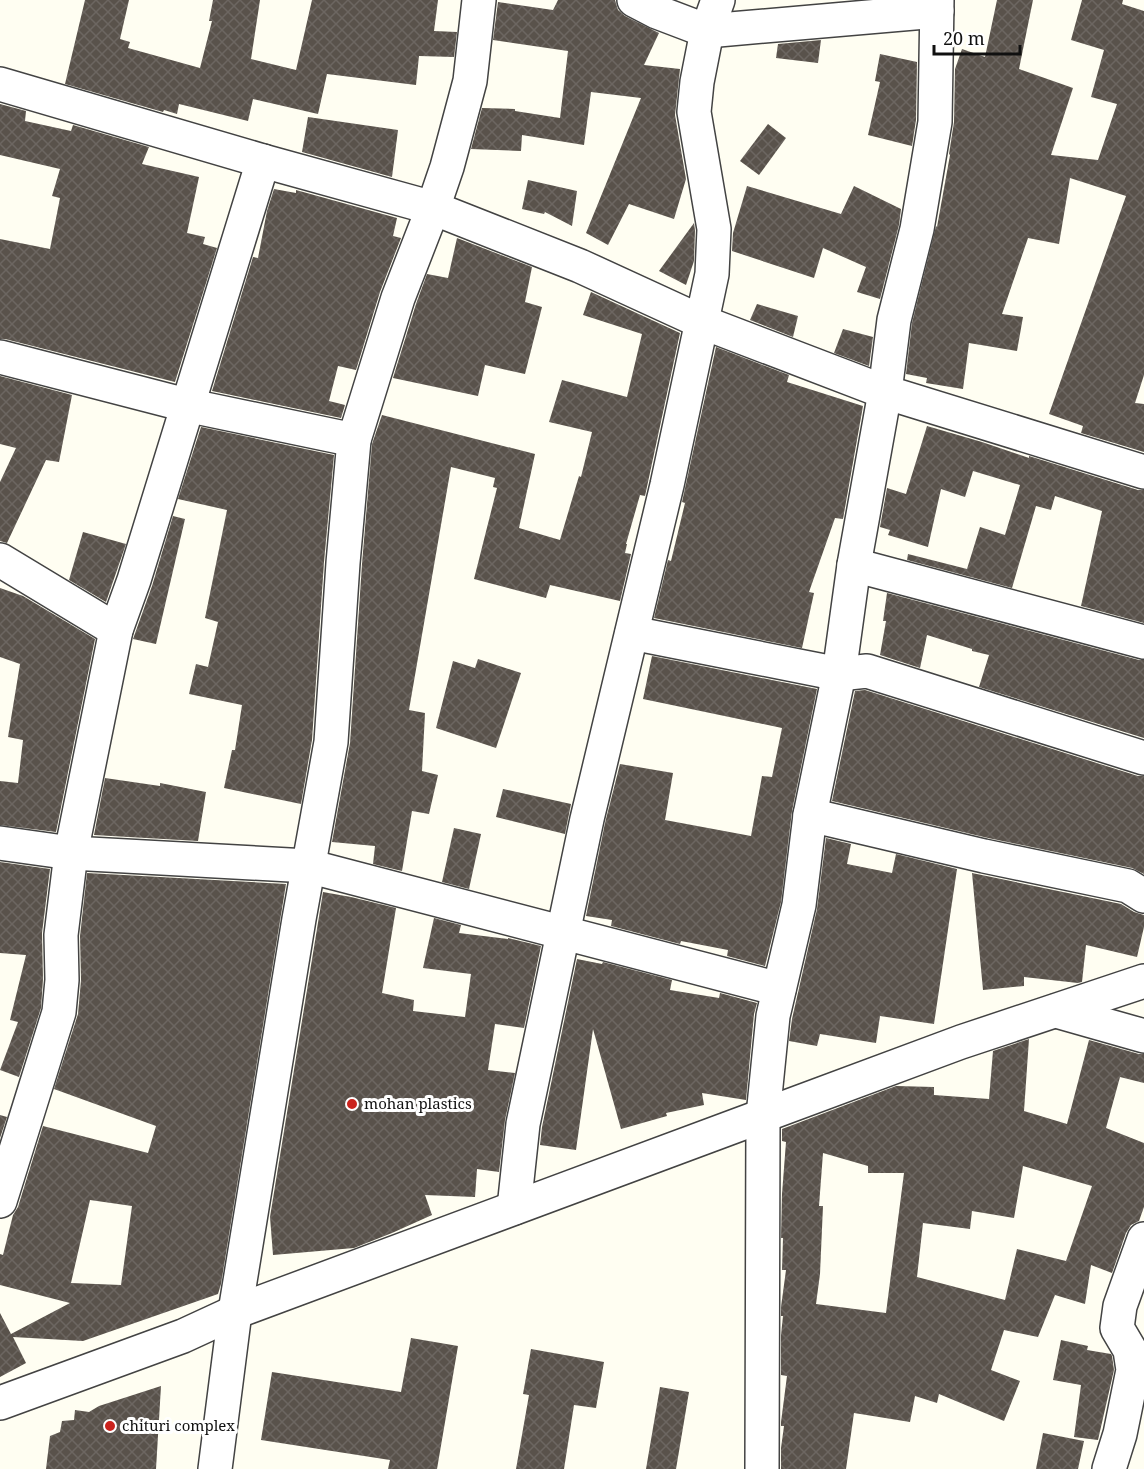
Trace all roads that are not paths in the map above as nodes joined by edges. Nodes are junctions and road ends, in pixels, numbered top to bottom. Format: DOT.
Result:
graph roads {
  1 [pos="479,0"];
  2 [pos="634,0"];
  3 [pos="718,0"];
  4 [pos="937,6"];
  5 [pos="707,31"];
  6 [pos="0,84"];
  7 [pos="263,161"];
  8 [pos="433,208"];
  9 [pos="702,322"];
  10 [pos="0,357"];
  11 [pos="885,392"];
  12 [pos="186,405"];
  13 [pos="354,440"];
  14 [pos="1144,472"];
  15 [pos="0,560"];
  16 [pos="854,565"];
  17 [pos="116,630"];
  18 [pos="632,633"];
  19 [pos="1144,642"];
  20 [pos="839,674"];
  21 [pos="1144,758"];
  22 [pos="810,815"];
  23 [pos="0,843"];
  24 [pos="71,853"];
  25 [pos="308,867"];
  26 [pos="1144,896"];
  27 [pos="563,934"];
  28 [pos="1144,981"];
  29 [pos="779,989"];
  30 [pos="1056,1011"];
  31 [pos="1144,1036"];
  32 [pos="763,1116"];
  33 [pos="0,1202"];
  34 [pos="514,1208"];
  35 [pos="1144,1239"];
  36 [pos="235,1312"];
  37 [pos="0,1404"];
  38 [pos="215,1469"];
  39 [pos="762,1469"];
  40 [pos="1109,1469"];
  1 -- 8 [label="street"];
  2 -- 5 [label="street"];
  3 -- 5 [label="street"];
  4 -- 5 [label="street"];
  4 -- 11 [label="street"];
  5 -- 9 [label="street"];
  6 -- 7 [label="street"];
  7 -- 8 [label="street"];
  7 -- 12 [label="street"];
  8 -- 9 [label="street"];
  8 -- 13 [label="street"];
  9 -- 11 [label="street"];
  9 -- 18 [label="street"];
  10 -- 12 [label="street"];
  11 -- 14 [label="street"];
  11 -- 16 [label="street"];
  12 -- 13 [label="street"];
  12 -- 17 [label="street"];
  13 -- 25 [label="street"];
  15 -- 17 [label="street"];
  16 -- 19 [label="street"];
  16 -- 20 [label="street"];
  17 -- 24 [label="street"];
  18 -- 20 [label="street"];
  18 -- 27 [label="street"];
  20 -- 21 [label="street"];
  20 -- 22 [label="street"];
  22 -- 26 [label="street"];
  22 -- 29 [label="street"];
  23 -- 24 [label="street"];
  24 -- 25 [label="street"];
  24 -- 33 [label="street"];
  25 -- 27 [label="street"];
  25 -- 36 [label="street"];
  27 -- 29 [label="street"];
  27 -- 34 [label="street"];
  28 -- 30 [label="street"];
  29 -- 32 [label="street"];
  30 -- 31 [label="street"];
  30 -- 32 [label="street"];
  32 -- 34 [label="street"];
  32 -- 39 [label="street"];
  34 -- 36 [label="street"];
  35 -- 40 [label="street"];
  36 -- 37 [label="street"];
  36 -- 38 [label="street"];
}
